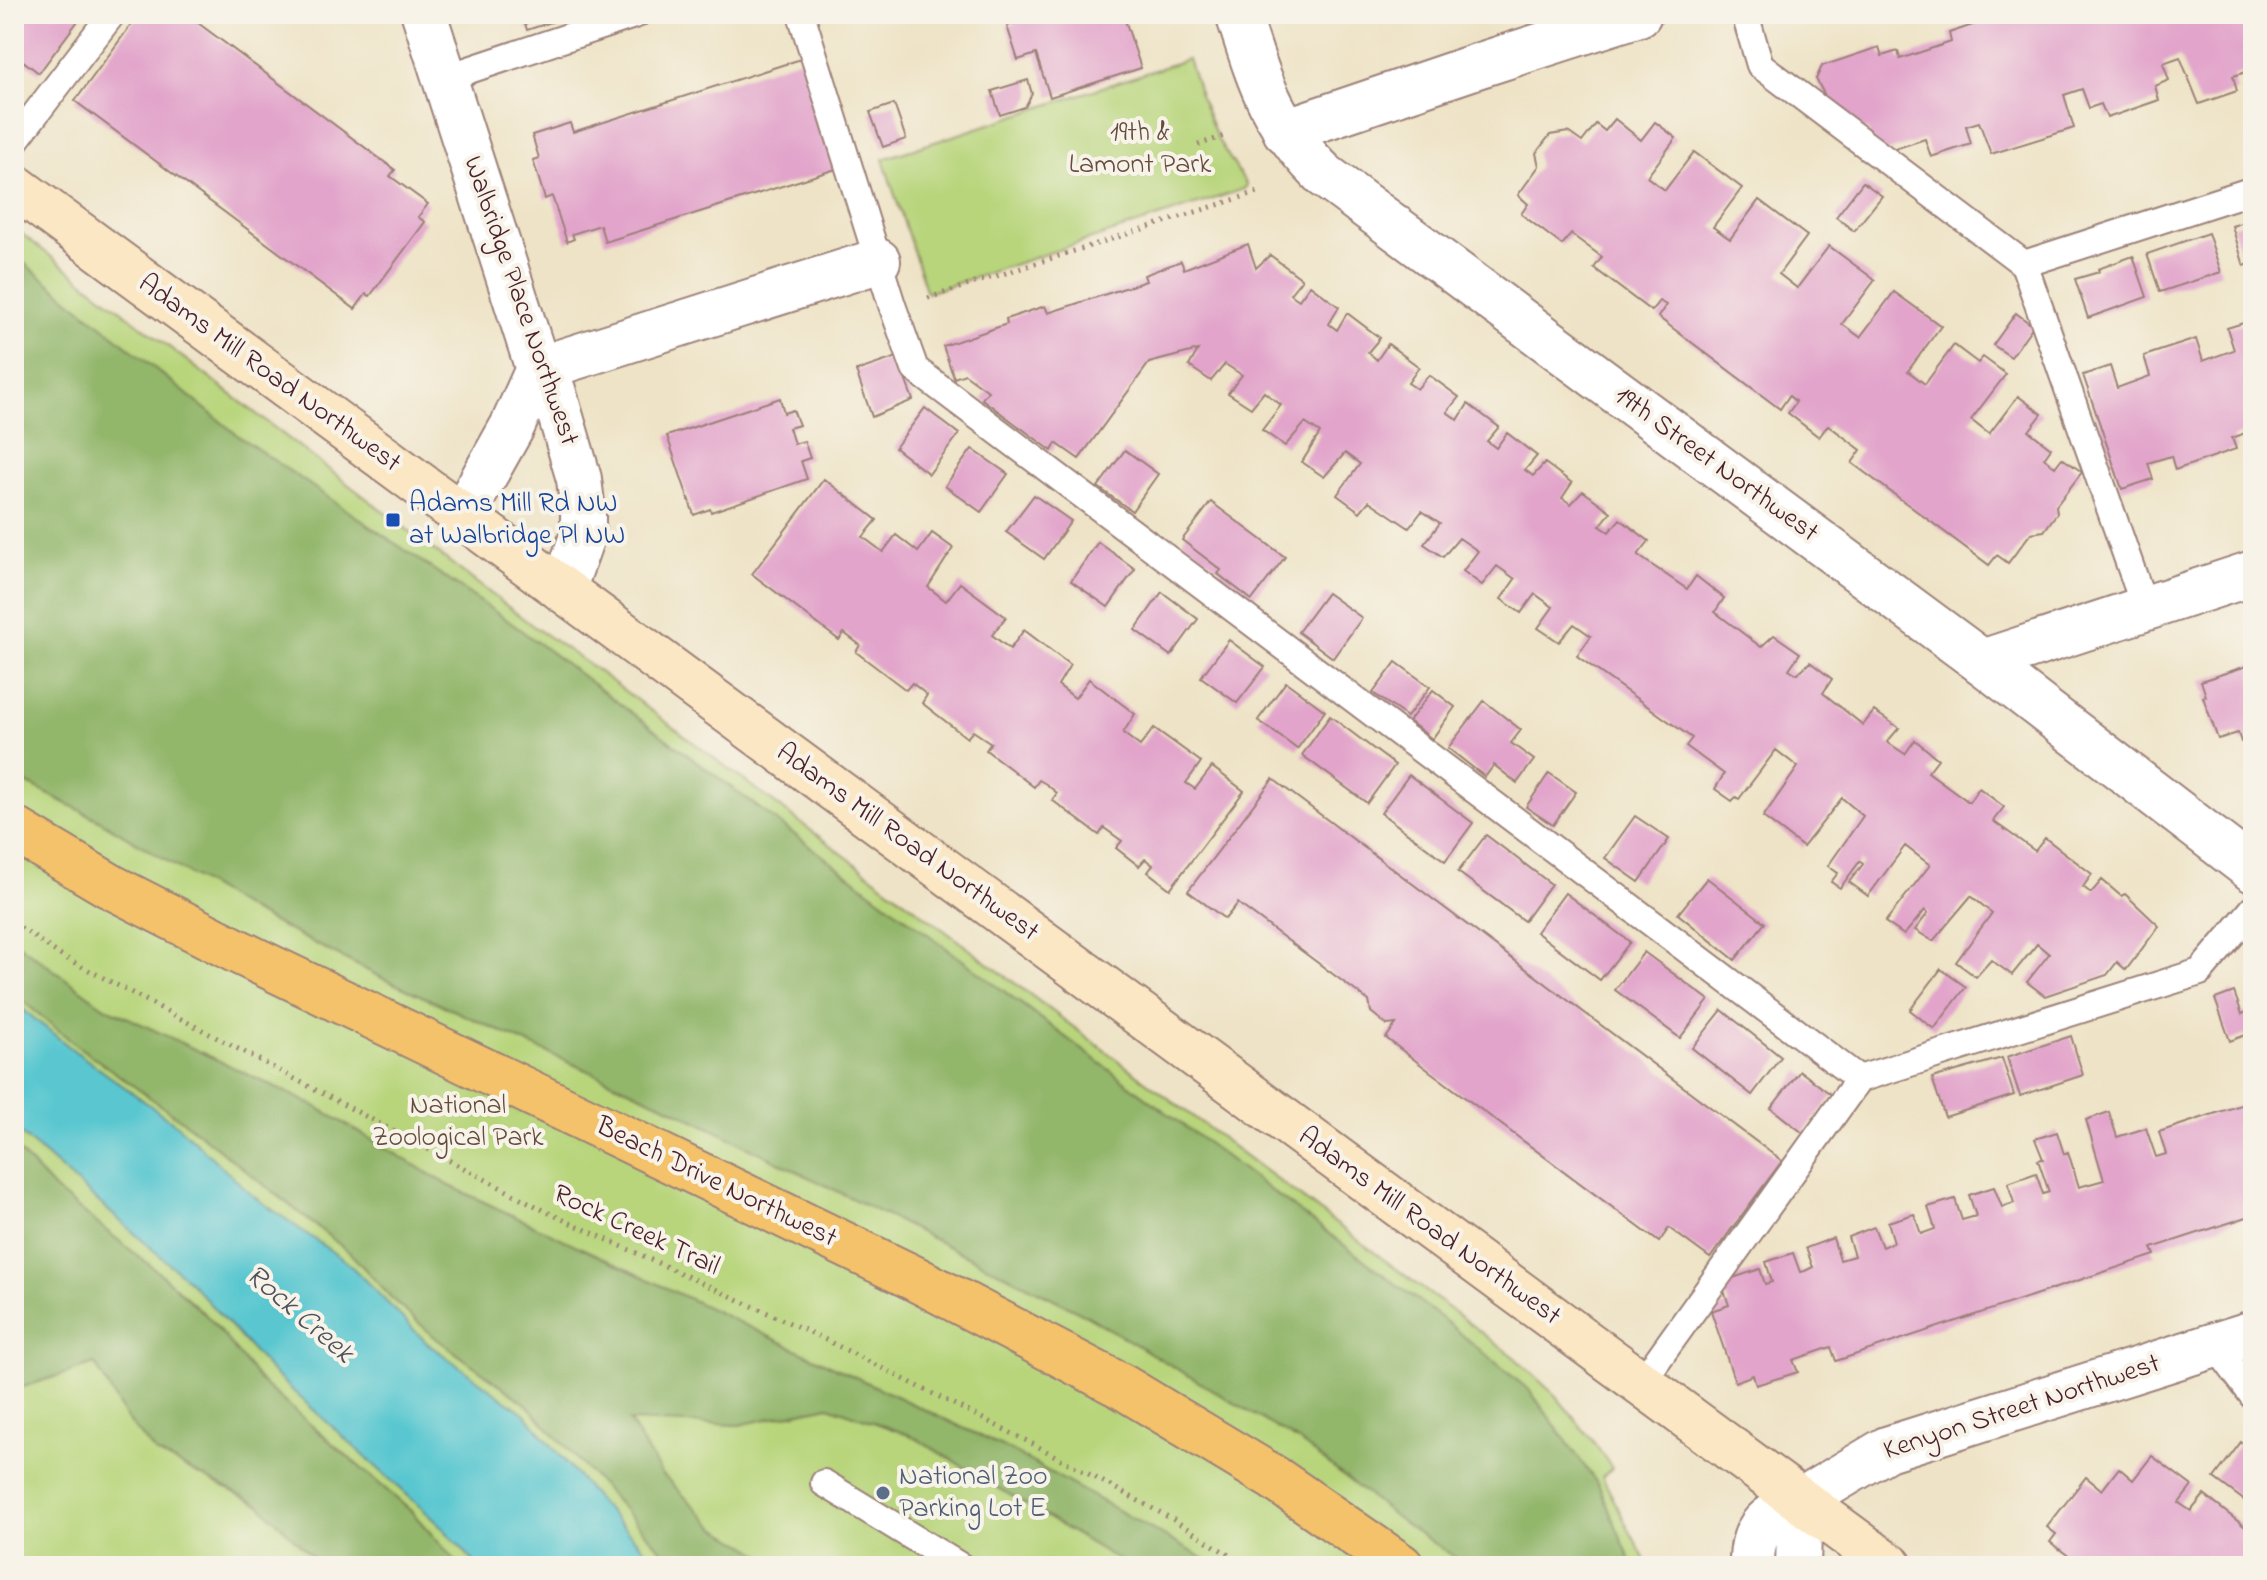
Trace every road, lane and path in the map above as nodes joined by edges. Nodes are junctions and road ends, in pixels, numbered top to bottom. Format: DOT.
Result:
graph roads {
  1 [pos="112,14"];
  2 [pos="424,14"];
  3 [pos="637,14"];
  4 [pos="801,14"];
  5 [pos="1238,14"];
  6 [pos="1745,14"];
  7 [pos="1614,18"];
  8 [pos="445,78"];
  9 [pos="1285,131"];
  10 [pos="1224,136"];
  11 [pos="14,142"];
  12 [pos="1198,145"];
  13 [pos="14,186"];
  14 [pos="2253,190"];
  15 [pos="1261,191"];
  16 [pos="878,261"];
  17 [pos="2024,264"];
  18 [pos="927,298"];
  19 [pos="538,369"];
  20 [pos="462,516"];
  21 [pos="2253,573"];
  22 [pos="563,590"];
  23 [pos="2145,608"];
  24 [pos="1982,662"];
  25 [pos="14,829"];
  26 [pos="2253,870"];
  27 [pos="2253,909"];
  28 [pos="14,923"];
  29 [pos="1859,1079"];
  30 [pos="2234,1339"];
  31 [pos="1641,1383"];
  32 [pos="2253,1396"];
  33 [pos="824,1483"];
  34 [pos="1800,1501"];
  35 [pos="960,1566"];
  36 [pos="1246,1566"];
  37 [pos="1401,1566"];
  38 [pos="1752,1566"];
  39 [pos="1798,1566"];
  40 [pos="1890,1566"];
  1 -- 11 [label="lane"];
  2 -- 8 [label="street, Walbridge Place Northwest"];
  3 -- 8 [label="lane"];
  4 -- 16 [label="lane"];
  5 -- 9 [label="street, 19th Street Northwest"];
  6 -- 17 [label="lane"];
  7 -- 9 [label="street"];
  8 -- 19 [label="street, Walbridge Place Northwest"];
  9 -- 24 [label="street, 19th Street Northwest"];
  10 -- 12 [label="path"];
  13 -- 20 [label="main road, Adams Mill Road Northwest"];
  14 -- 17 [label="lane"];
  15 -- 18 [label="path"];
  16 -- 19 [label="street"];
  16 -- 29 [label="lane"];
  17 -- 23 [label="lane"];
  19 -- 20 [label="street"];
  19 -- 22 [label="street, Walbridge Place Northwest"];
  20 -- 22 [label="main road, Adams Mill Road Northwest"];
  21 -- 23 [label="street"];
  22 -- 31 [label="main road, Adams Mill Road Northwest"];
  23 -- 24 [label="street"];
  24 -- 26 [label="street, 19th Street Northwest"];
  25 -- 37 [label="main road, Beach Drive Northwest"];
  27 -- 29 [label="lane"];
  28 -- 36 [label="path, Rock Creek Trail"];
  29 -- 31 [label="lane"];
  30 -- 32 [label="lane"];
  30 -- 34 [label="street, Kenyon Street Northwest"];
  31 -- 34 [label="main road, Adams Mill Road Northwest"];
  33 -- 35 [label="lane"];
  34 -- 38 [label="street"];
  34 -- 39 [label="street"];
  34 -- 40 [label="main road, Adams Mill Road Northwest"];
}
